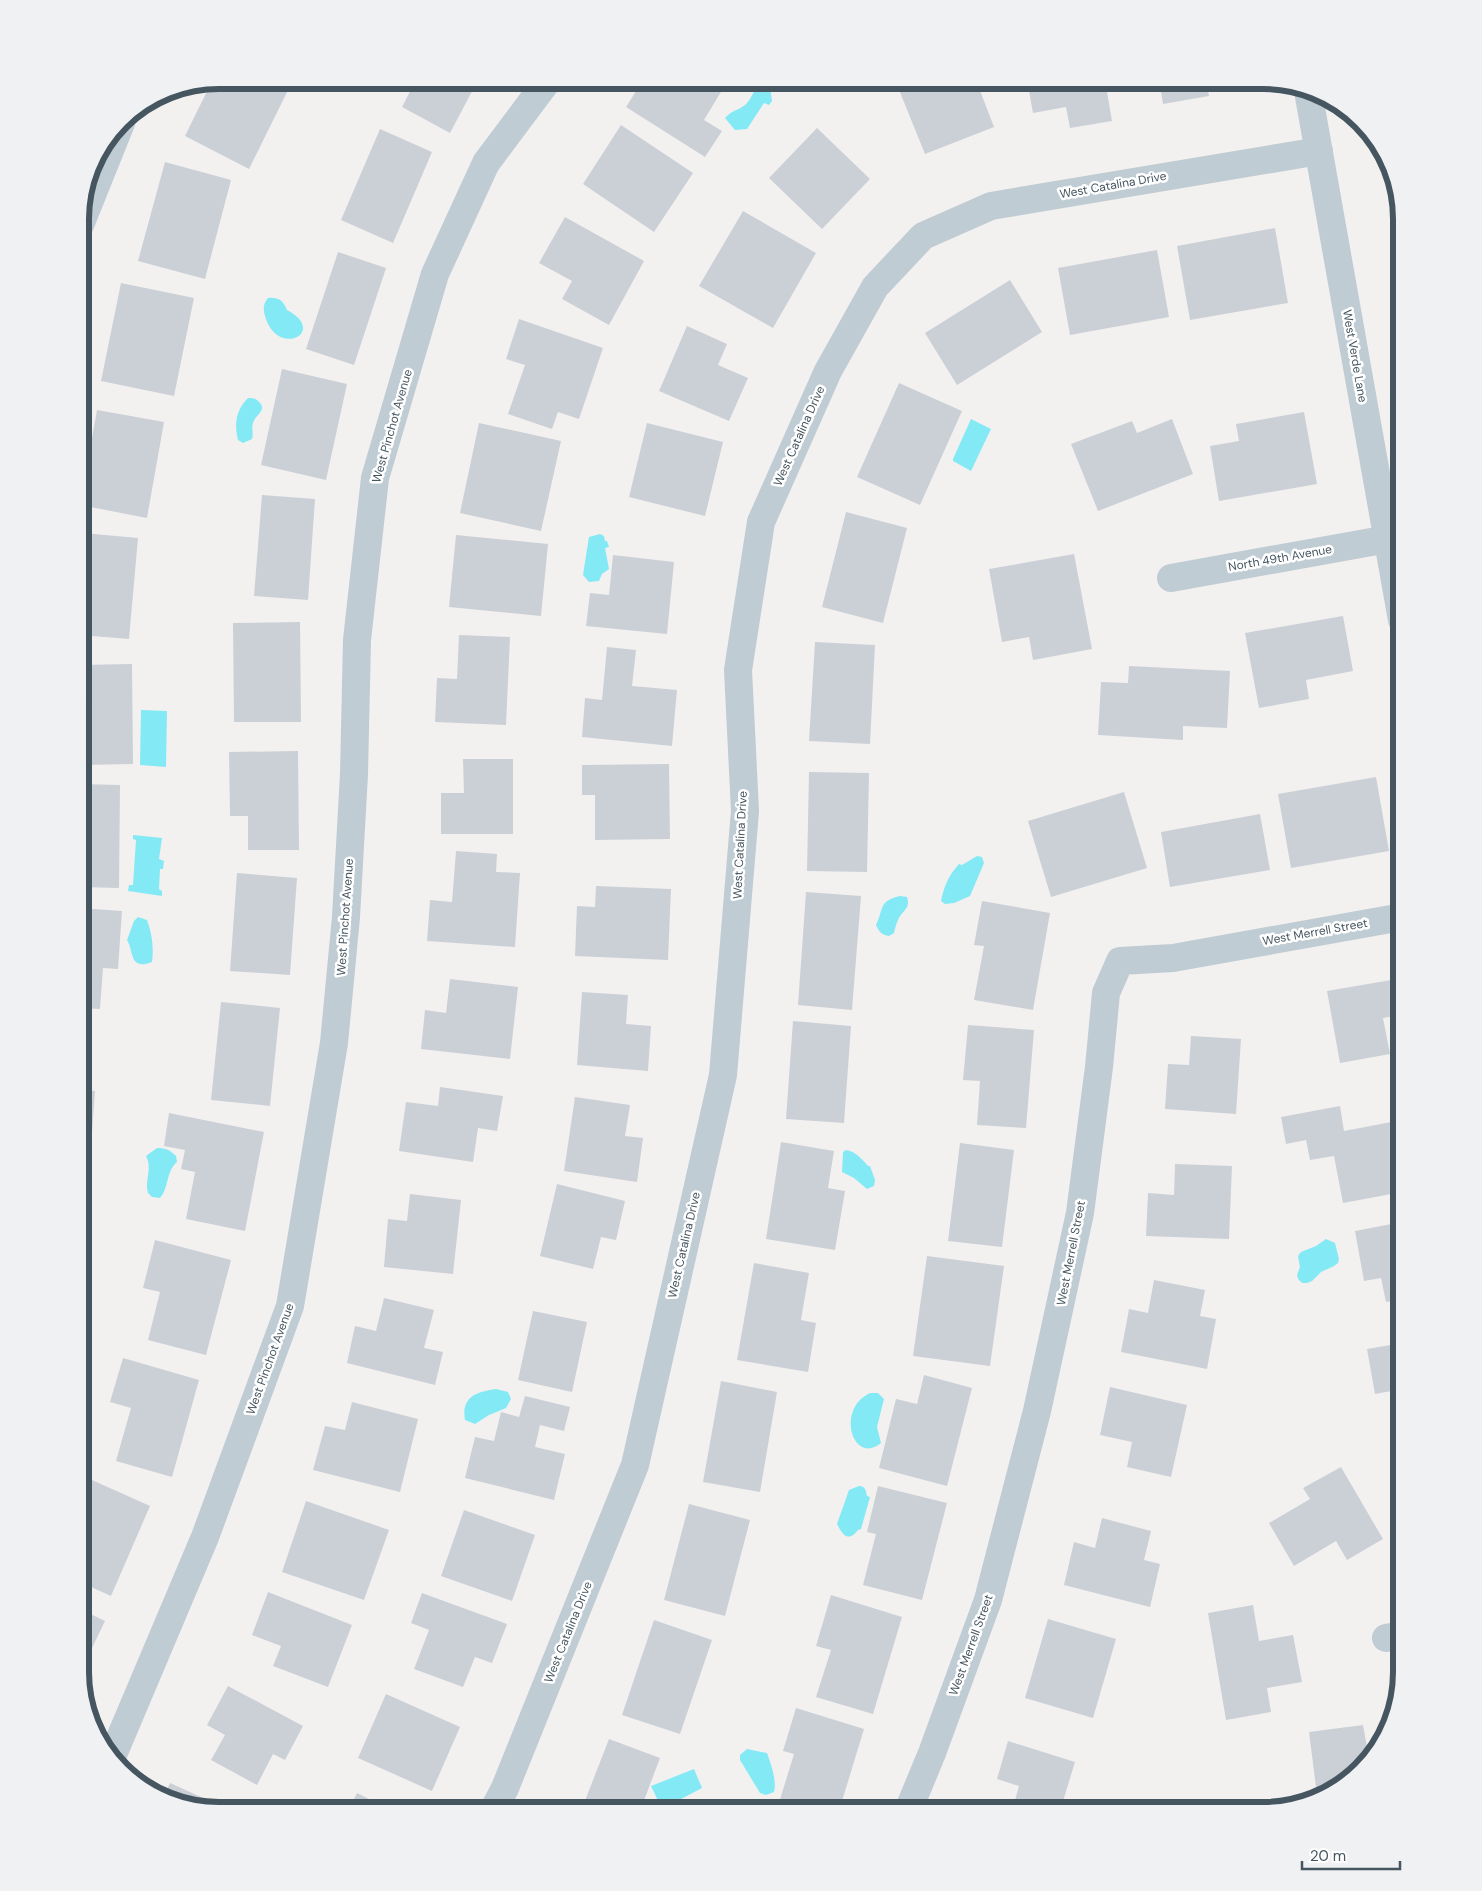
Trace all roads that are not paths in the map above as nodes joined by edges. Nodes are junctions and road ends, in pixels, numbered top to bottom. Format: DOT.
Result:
graph roads {
  1 [pos="541,89"];
  2 [pos="1309,98"];
  3 [pos="112,146"];
  4 [pos="1319,151"];
  5 [pos="91,198"];
  6 [pos="1388,539"];
  7 [pos="1393,568"];
  8 [pos="1171,578"];
  9 [pos="1393,919"];
  10 [pos="115,1750"];
  11 [pos="498,1802"];
  12 [pos="912,1802"];
  1 -- 10 [label="street, West Pinchot Avenue"];
  2 -- 4 [label="street, West Verde Lane"];
  3 -- 5 [label="street"];
  4 -- 6 [label="street, West Verde Lane"];
  4 -- 11 [label="street, West Catalina Drive"];
  6 -- 7 [label="street, West Verde Lane"];
  6 -- 8 [label="street, North 49th Avenue"];
  9 -- 12 [label="street, West Merrell Street"];
}
